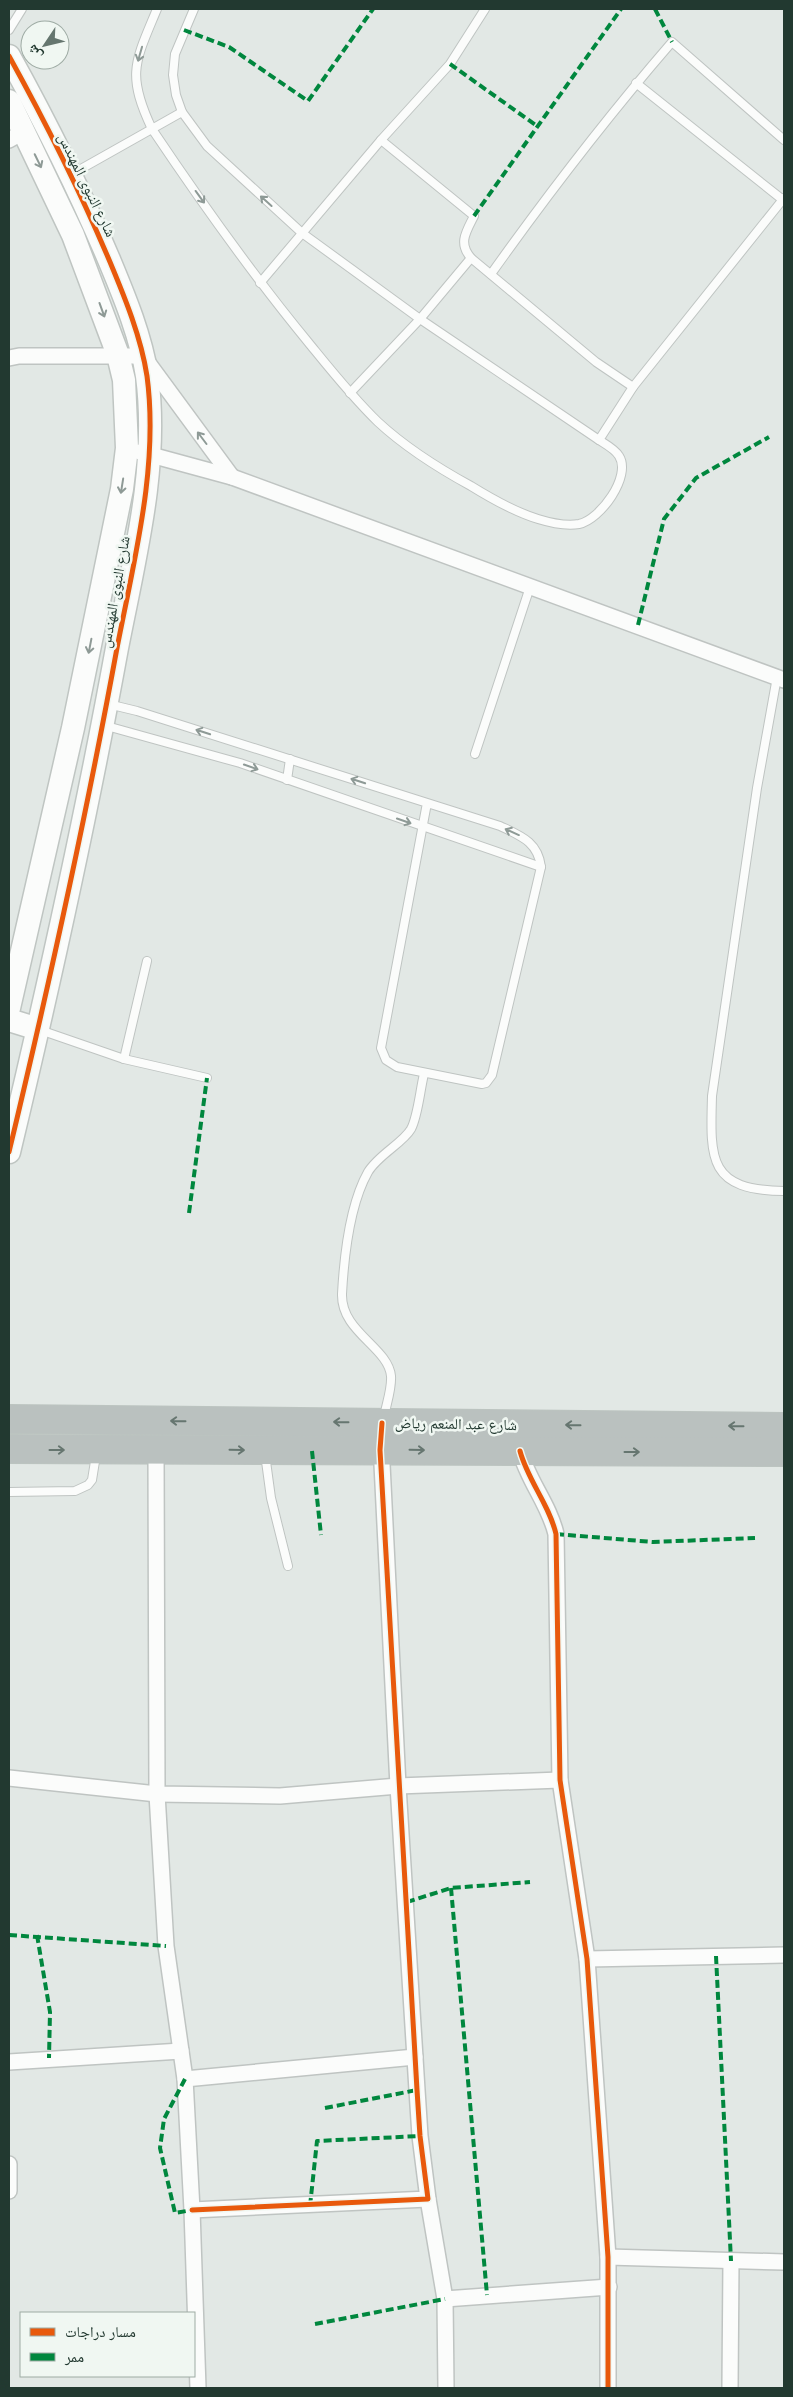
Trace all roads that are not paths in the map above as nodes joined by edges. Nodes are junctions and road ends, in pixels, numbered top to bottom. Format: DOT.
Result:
graph roads {
  1 [pos="22,9"];
  2 [pos="157,9"];
  3 [pos="194,9"];
  4 [pos="485,9"];
  5 [pos="9,30"];
  6 [pos="9,56"];
  7 [pos="636,83"];
  8 [pos="9,102"];
  9 [pos="182,112"];
  10 [pos="152,129"];
  11 [pos="16,136"];
  12 [pos="381,140"];
  13 [pos="784,140"];
  14 [pos="70,175"];
  15 [pos="784,199"];
  16 [pos="302,233"];
  17 [pos="471,258"];
  18 [pos="492,274"];
  19 [pos="260,283"];
  20 [pos="420,319"];
  21 [pos="118,355"];
  22 [pos="143,356"];
  23 [pos="9,358"];
  24 [pos="633,387"];
  25 [pos="350,394"];
  26 [pos="599,440"];
  27 [pos="127,448"];
  28 [pos="149,455"];
  29 [pos="232,477"];
  30 [pos="530,587"];
  31 [pos="95,620"];
  32 [pos="121,627"];
  33 [pos="781,679"];
  34 [pos="104,721"];
  35 [pos="73,728"];
  36 [pos="475,754"];
  37 [pos="290,760"];
  38 [pos="287,780"];
  39 [pos="427,803"];
  40 [pos="422,827"];
  41 [pos="541,867"];
  42 [pos="147,961"];
  43 [pos="9,1008"];
  44 [pos="9,1020"];
  45 [pos="38,1029"];
  46 [pos="124,1059"];
  47 [pos="424,1074"];
  48 [pos="207,1078"];
  49 [pos="9,1152"];
  50 [pos="784,1191"];
  51 [pos="9,1419"];
  52 [pos="264,1422"];
  53 [pos="382,1423"];
  54 [pos="784,1427"];
  55 [pos="156,1449"];
  56 [pos="9,1450"];
  57 [pos="96,1450"];
  58 [pos="265,1450"];
  59 [pos="380,1450"];
  60 [pos="520,1451"];
  61 [pos="784,1452"];
  62 [pos="9,1492"];
  63 [pos="288,1566"];
  64 [pos="9,1778"];
  65 [pos="560,1780"];
  66 [pos="398,1786"];
  67 [pos="157,1794"];
  68 [pos="784,1955"];
  69 [pos="587,1959"];
  70 [pos="181,2051"];
  71 [pos="415,2057"];
  72 [pos="9,2062"];
  73 [pos="185,2079"];
  74 [pos="9,2164"];
  75 [pos="9,2191"];
  76 [pos="428,2200"];
  77 [pos="192,2210"];
  78 [pos="608,2256"];
  79 [pos="731,2261"];
  80 [pos="784,2262"];
  81 [pos="609,2286"];
  82 [pos="445,2299"];
  83 [pos="198,2388"];
  84 [pos="446,2388"];
  85 [pos="608,2388"];
  86 [pos="730,2388"];
  1 -- 5 [label="lane"];
  2 -- 10 [label="lane, one-way"];
  3 -- 9 [label="lane"];
  4 -- 12 [label="lane"];
  6 -- 14 [label="street, شارع النبوى المهندس"];
  7 -- 13 [label="lane"];
  7 -- 15 [label="lane"];
  7 -- 18 [label="lane"];
  8 -- 11 [label="street, شارع النبوى المهندس"];
  9 -- 10 [label="lane"];
  16 -- 9 [label="lane, one-way"];
  10 -- 14 [label="lane"];
  10 -- 19 [label="lane, one-way"];
  11 -- 21 [label="street, شارع النبوى المهندس, one-way"];
  12 -- 16 [label="lane"];
  12 -- 17 [label="lane"];
  14 -- 22 [label="street, شارع النبوى المهندس"];
  15 -- 24 [label="lane"];
  16 -- 19 [label="lane"];
  16 -- 20 [label="lane"];
  17 -- 18 [label="lane"];
  17 -- 20 [label="lane"];
  18 -- 24 [label="lane"];
  19 -- 25 [label="lane"];
  20 -- 25 [label="lane"];
  20 -- 26 [label="lane"];
  21 -- 22 [label="street"];
  21 -- 23 [label="street"];
  21 -- 27 [label="street, شارع النبوى المهندس"];
  22 -- 28 [label="street, شارع النبوى المهندس"];
  29 -- 22 [label="street, one-way"];
  24 -- 26 [label="lane"];
  25 -- 26 [label="lane"];
  27 -- 28 [label="street"];
  27 -- 31 [label="street, شارع النبوى المهندس, one-way"];
  28 -- 29 [label="street"];
  28 -- 32 [label="street, شارع النبوى المهندس"];
  29 -- 30 [label="street"];
  30 -- 33 [label="street"];
  30 -- 36 [label="lane"];
  31 -- 32 [label="street"];
  31 -- 35 [label="street, شارع النبوى المهندس, one-way"];
  32 -- 34 [label="street, شارع النبوى المهندس"];
  33 -- 50 [label="lane"];
  34 -- 35 [label="street"];
  37 -- 34 [label="lane, one-way"];
  34 -- 38 [label="lane, one-way"];
  34 -- 45 [label="street, شارع النبوى المهندس"];
  35 -- 43 [label="street, شارع النبوى المهندس"];
  37 -- 38 [label="lane"];
  39 -- 37 [label="lane, one-way"];
  38 -- 40 [label="lane, one-way"];
  39 -- 40 [label="lane"];
  41 -- 39 [label="lane, one-way"];
  40 -- 41 [label="lane"];
  40 -- 47 [label="lane"];
  41 -- 47 [label="lane"];
  42 -- 46 [label="lane"];
  44 -- 45 [label="street"];
  45 -- 46 [label="lane"];
  45 -- 49 [label="street, شارع النبوى المهندس"];
  46 -- 48 [label="lane"];
  47 -- 53 [label="lane"];
  52 -- 51 [label="highway, شارع عبد المنعم رياض, one-way"];
  53 -- 52 [label="highway, شارع عبد المنعم رياض, one-way"];
  52 -- 58 [label="highway"];
  54 -- 53 [label="highway, شارع عبد المنعم رياض, one-way"];
  53 -- 59 [label="street"];
  55 -- 57 [label="highway, شارع عبد المنعم رياض"];
  55 -- 58 [label="highway, شارع عبد المنعم رياض, one-way"];
  55 -- 67 [label="street"];
  56 -- 57 [label="highway, شارع عبد المنعم رياض, one-way"];
  57 -- 62 [label="lane"];
  58 -- 59 [label="highway, شارع عبد المنعم رياض"];
  58 -- 63 [label="lane"];
  59 -- 60 [label="highway, شارع عبد المنعم رياض, one-way"];
  59 -- 66 [label="street"];
  60 -- 61 [label="highway, شارع عبد المنعم رياض, one-way"];
  60 -- 65 [label="street"];
  64 -- 67 [label="street"];
  65 -- 66 [label="street"];
  65 -- 69 [label="street"];
  66 -- 67 [label="street"];
  66 -- 71 [label="street"];
  67 -- 70 [label="street"];
  68 -- 69 [label="street"];
  69 -- 78 [label="street"];
  70 -- 72 [label="street"];
  70 -- 73 [label="street"];
  71 -- 73 [label="street"];
  71 -- 76 [label="street"];
  73 -- 77 [label="street"];
  74 -- 75 [label="street"];
  76 -- 77 [label="street"];
  76 -- 82 [label="street"];
  77 -- 83 [label="street"];
  78 -- 79 [label="street"];
  78 -- 81 [label="street"];
  79 -- 80 [label="street"];
  79 -- 86 [label="street"];
  81 -- 82 [label="street"];
  81 -- 85 [label="street"];
  82 -- 84 [label="street"];
}
